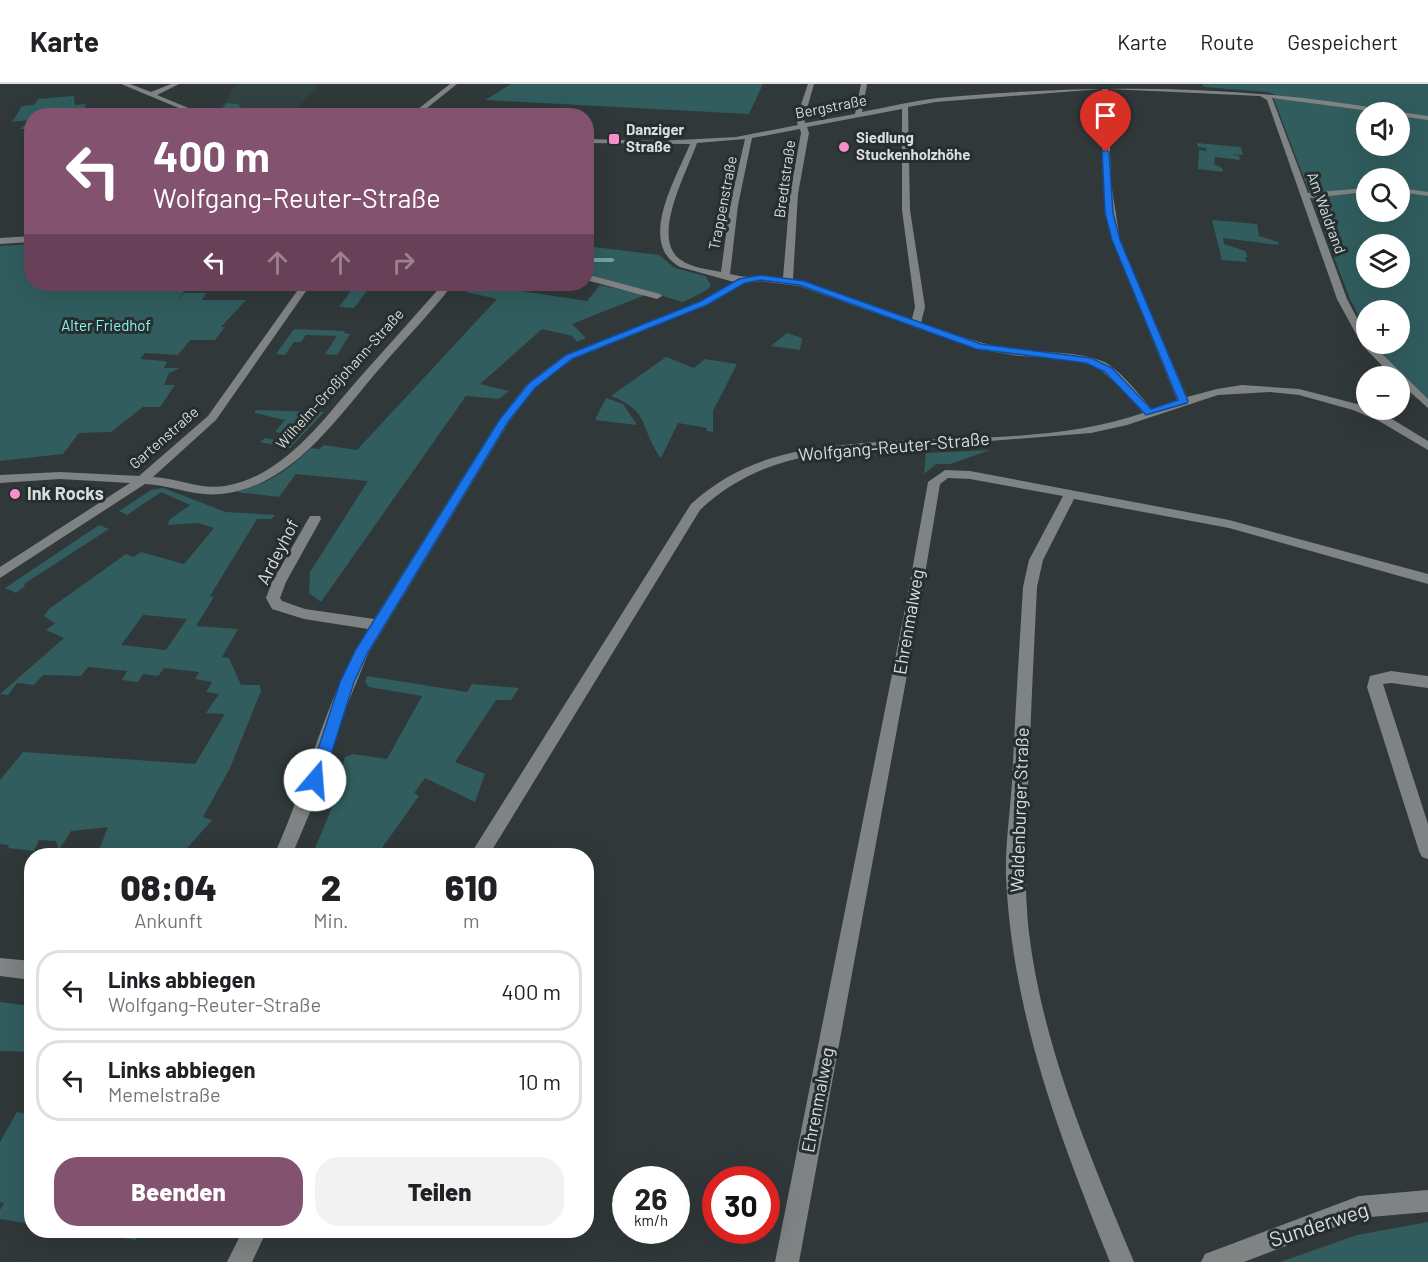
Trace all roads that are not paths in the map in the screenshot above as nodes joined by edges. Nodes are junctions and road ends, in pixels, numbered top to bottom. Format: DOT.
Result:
graph roads {
  1 [pos="124,84"];
  2 [pos="176,84"];
  3 [pos="454,84"];
  4 [pos="811,84"];
  5 [pos="864,84"];
  6 [pos="1105,87"];
  7 [pos="151,94"];
  8 [pos="1261,94"];
  9 [pos="905,106"];
  10 [pos="1356,107"];
  11 [pos="185,108"];
  12 [pos="422,108"];
  13 [pos="858,115"];
  14 [pos="1410,115"];
  15 [pos="1428,118"];
  16 [pos="803,126"];
  17 [pos="747,137"];
  18 [pos="594,141"];
  19 [pos="694,142"];
  20 [pos="1356,191"];
  21 [pos="1410,191"];
  22 [pos="1428,194"];
  23 [pos="1304,196"];
  24 [pos="24,240"];
  25 [pos="0,241"];
  26 [pos="725,274"];
  27 [pos="594,279"];
  28 [pos="788,280"];
  29 [pos="742,281"];
  30 [pos="301,291"];
  31 [pos="442,291"];
  32 [pos="657,296"];
  33 [pos="916,324"];
  34 [pos="1356,324"];
  35 [pos="1377,354"];
  36 [pos="1388,366"];
  37 [pos="1410,388"];
  38 [pos="1183,401"];
  39 [pos="1428,405"];
  40 [pos="1149,413"];
  41 [pos="1428,446"];
  42 [pos="0,479"];
  43 [pos="140,482"];
  44 [pos="1070,494"];
  45 [pos="315,519"];
  46 [pos="0,573"];
  47 [pos="1428,579"];
  48 [pos="377,625"];
  49 [pos="1428,682"];
  50 [pos="286,848"];
  51 [pos="483,848"];
  52 [pos="1428,851"];
  53 [pos="0,967"];
  54 [pos="24,970"];
  55 [pos="1428,1201"];
  56 [pos="252,1238"];
  57 [pos="239,1262"];
  58 [pos="787,1262"];
  59 [pos="1122,1262"];
  60 [pos="1213,1262"];
  1 -- 7 [label="street"];
  2 -- 7 [label="street"];
  3 -- 12 [label="street"];
  4 -- 16 [label="street, Bredtstraße"];
  5 -- 13 [label="street"];
  6 -- 8 [label="street, Bergstraße"];
  6 -- 9 [label="street, Bergstraße"];
  6 -- 38 [label="street"];
  7 -- 11 [label="street"];
  8 -- 10 [label="street, Bergstraße"];
  8 -- 23 [label="street, Am Waldrand"];
  9 -- 13 [label="street, Bergstraße"];
  9 -- 33 [label="street"];
  13 -- 16 [label="street, Bergstraße"];
  14 -- 15 [label="street"];
  16 -- 17 [label="street, Bergstraße"];
  16 -- 28 [label="street, Bredtstraße"];
  17 -- 19 [label="street, Bergstraße"];
  17 -- 26 [label="street, Trappenstraße"];
  18 -- 19 [label="street, Bergstraße"];
  19 -- 26 [label="street"];
  20 -- 23 [label="street"];
  21 -- 22 [label="street"];
  23 -- 34 [label="street, Am Waldrand"];
  24 -- 25 [label="street"];
  26 -- 29 [label="street"];
  27 -- 32 [label="street"];
  28 -- 29 [label="street"];
  28 -- 33 [label="street"];
  29 -- 48 [label="street"];
  30 -- 43 [label="street, Gartenstraße"];
  31 -- 43 [label="street, Wilhelm-Großjohann-Straße"];
  33 -- 40 [label="street"];
  35 -- 36 [label="street, Am Waldrand"];
  37 -- 39 [label="street, Am Waldrand"];
  38 -- 40 [label="street, Wolfgang-Reuter-Straße"];
  38 -- 41 [label="street, Wolfgang-Reuter-Straße"];
  40 -- 51 [label="street, Wolfgang-Reuter-Straße"];
  42 -- 43 [label="street, Wilhelm-Großjohann-Straße"];
  43 -- 46 [label="street, Gartenstraße"];
  44 -- 47 [label="street, Ehrenmalweg"];
  44 -- 58 [label="street, Ehrenmalweg"];
  44 -- 59 [label="street, Waldenburger Straße"];
  45 -- 48 [label="street, Ardeyhof"];
  48 -- 50 [label="street"];
  49 -- 52 [label="street"];
  53 -- 54 [label="street"];
  55 -- 60 [label="street, Sunderweg"];
  56 -- 57 [label="street"];
}
